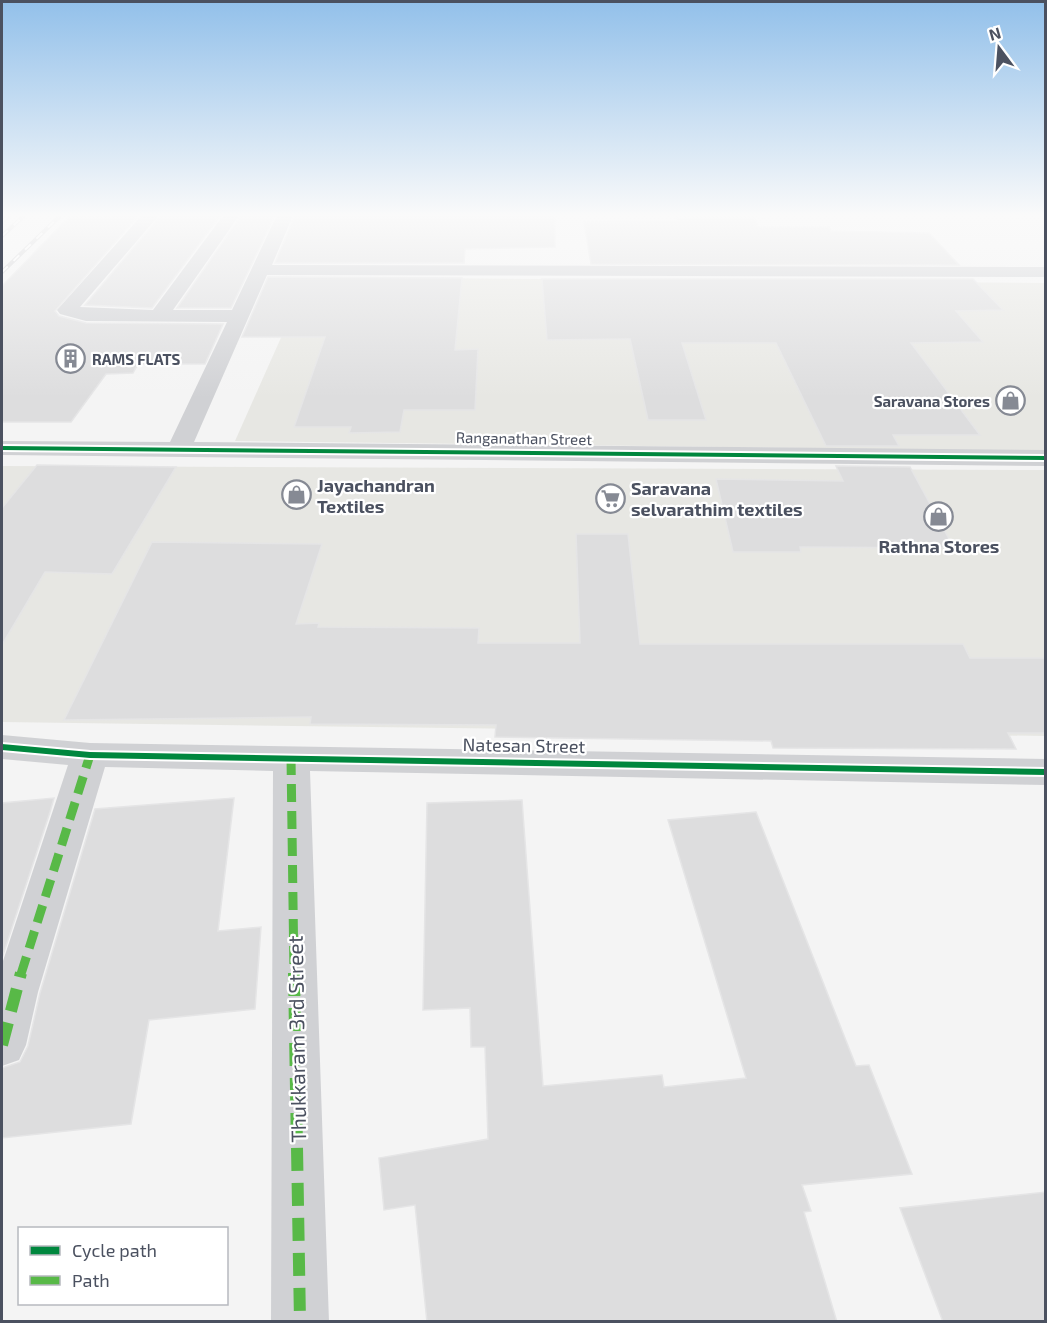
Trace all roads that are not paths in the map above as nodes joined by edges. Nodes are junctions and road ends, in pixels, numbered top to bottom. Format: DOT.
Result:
graph roads {
  1 [pos="98,275"];
  2 [pos="188,275"];
  3 [pos="258,275"];
  4 [pos="159,315"];
  5 [pos="238,316"];
  6 [pos="2,448"];
  7 [pos="179,449"];
  8 [pos="1046,458"];
  9 [pos="2,747"];
  10 [pos="90,755"];
  11 [pos="291,757"];
  12 [pos="1046,771"];
  13 [pos="2,1045"];
  14 [pos="300,1322"];
  1 -- 4 [label="street"];
  2 -- 4 [label="street"];
  3 -- 5 [label="street"];
  4 -- 5 [label="street"];
  5 -- 7 [label="street"];
  6 -- 7 [label="street, Ranganathan Street"];
  7 -- 8 [label="street, Ranganathan Street"];
  9 -- 10 [label="street, Natesan Street"];
  10 -- 11 [label="street, Natesan Street"];
  10 -- 13 [label="street"];
  11 -- 12 [label="street, Natesan Street"];
  11 -- 14 [label="street, Thukkaram 3rd Street"];
}
